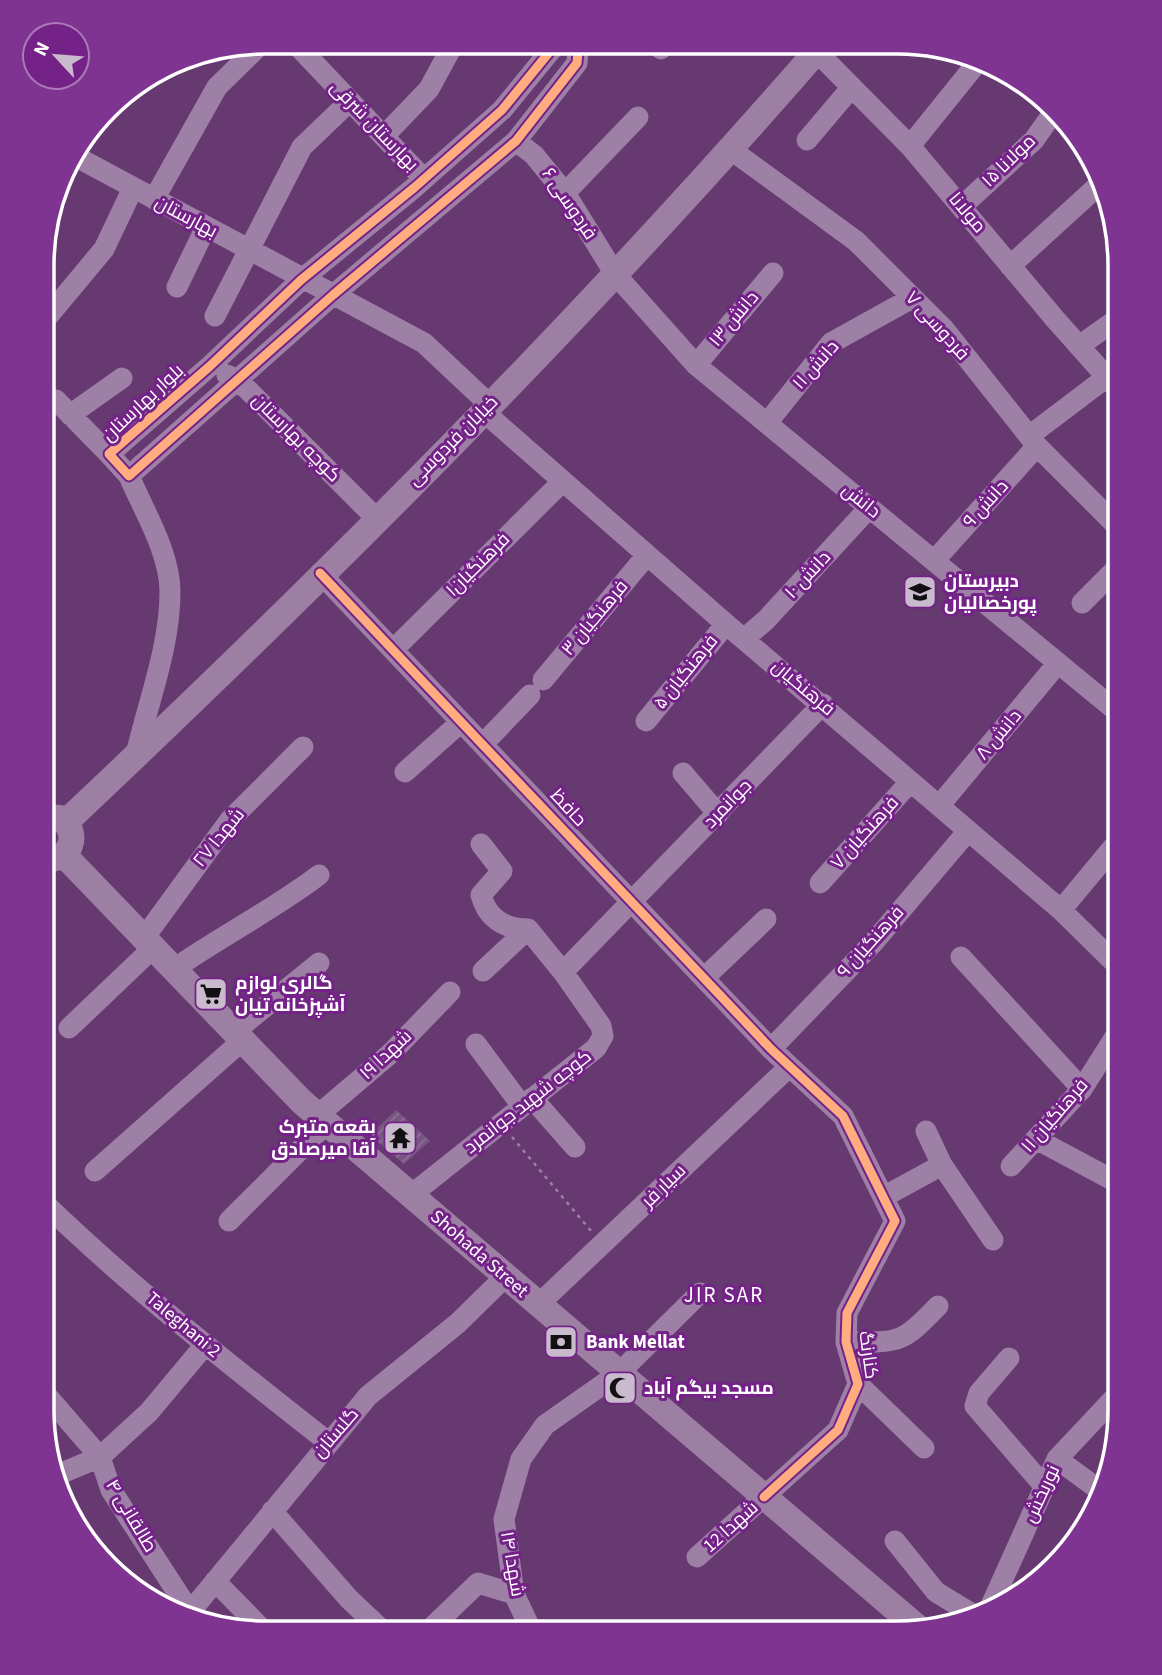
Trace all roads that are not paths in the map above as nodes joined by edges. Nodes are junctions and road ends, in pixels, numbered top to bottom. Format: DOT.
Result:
graph roads {
  1 [pos="576,54"];
  2 [pos="808,54"];
  3 [pos="822,54"];
  4 [pos="250,55"];
  5 [pos="306,55"];
  6 [pos="448,55"];
  7 [pos="547,55"];
  8 [pos="973,68"];
  9 [pos="852,87"];
  10 [pos="350,101"];
  11 [pos="638,117"];
  12 [pos="1049,120"];
  13 [pos="384,136"];
  14 [pos="807,140"];
  15 [pos="516,141"];
  16 [pos="910,146"];
  17 [pos="730,149"];
  18 [pos="82,160"];
  19 [pos="444,162"];
  20 [pos="424,179"];
  21 [pos="467,185"];
  22 [pos="133,188"];
  23 [pos="1094,191"];
  24 [pos="565,193"];
  25 [pos="154,199"];
  26 [pos="961,207"];
  27 [pos="206,227"];
  28 [pos="248,250"];
  29 [pos="1010,266"];
  30 [pos="772,273"];
  31 [pos="615,274"];
  32 [pos="301,280"];
  33 [pos="177,287"];
  34 [pos="333,295"];
  35 [pos="912,298"];
  36 [pos="54,309"];
  37 [pos="215,316"];
  38 [pos="1108,326"];
  39 [pos="1079,346"];
  40 [pos="696,365"];
  41 [pos="210,366"];
  42 [pos="1108,377"];
  43 [pos="122,378"];
  44 [pos="238,380"];
  45 [pos="1108,388"];
  46 [pos="487,408"];
  47 [pos="766,424"];
  48 [pos="1033,441"];
  49 [pos="109,454"];
  50 [pos="129,475"];
  51 [pos="563,481"];
  52 [pos="869,508"];
  53 [pos="1108,517"];
  54 [pos="376,518"];
  55 [pos="647,555"];
  56 [pos="934,561"];
  57 [pos="320,573"];
  58 [pos="1108,577"];
  59 [pos="1082,603"];
  60 [pos="726,624"];
  61 [pos="744,639"];
  62 [pos="394,649"];
  63 [pos="1058,663"];
  64 [pos="823,704"];
  65 [pos="1108,704"];
  66 [pos="646,721"];
  67 [pos="461,722"];
  68 [pos="484,744"];
  69 [pos="303,747"];
  70 [pos="136,755"];
  71 [pos="405,772"];
  72 [pos="683,773"];
  73 [pos="910,782"];
  74 [pos="939,806"];
  75 [pos="718,814"];
  76 [pos="54,819"];
  77 [pos="968,831"];
  78 [pos="481,844"];
  79 [pos="1107,854"];
  80 [pos="54,856"];
  81 [pos="54,858"];
  82 [pos="319,875"];
  83 [pos="820,883"];
  84 [pos="632,903"];
  85 [pos="1061,910"];
  86 [pos="766,919"];
  87 [pos="528,929"];
  88 [pos="148,943"];
  89 [pos="1107,956"];
  90 [pos="961,957"];
  91 [pos="319,963"];
  92 [pos="174,969"];
  93 [pos="484,971"];
  94 [pos="563,972"];
  95 [pos="704,978"];
  96 [pos="450,992"];
  97 [pos="69,1028"];
  98 [pos="239,1036"];
  99 [pos="476,1044"];
  100 [pos="771,1049"];
  101 [pos="1107,1049"];
  102 [pos="789,1067"];
  103 [pos="1082,1089"];
  104 [pos="527,1102"];
  105 [pos="323,1119"];
  106 [pos="926,1131"];
  107 [pos="1036,1139"];
  108 [pos="575,1147"];
  109 [pos="942,1165"];
  110 [pos="1011,1166"];
  111 [pos="95,1171"];
  112 [pos="1107,1177"];
  113 [pos="411,1195"];
  114 [pos="885,1196"];
  115 [pos="54,1212"];
  116 [pos="229,1221"];
  117 [pos="993,1240"];
  118 [pos="506,1276"];
  119 [pos="700,1293"];
  120 [pos="539,1304"];
  121 [pos="938,1306"];
  122 [pos="846,1342"];
  123 [pos="205,1345"];
  124 [pos="1009,1358"];
  125 [pos="620,1373"];
  126 [pos="858,1384"];
  127 [pos="54,1404"];
  128 [pos="1107,1405"];
  129 [pos="328,1442"];
  130 [pos="924,1448"];
  131 [pos="100,1457"];
  132 [pos="1058,1459"];
  133 [pos="64,1472"];
  134 [pos="1094,1486"];
  135 [pos="1045,1487"];
  136 [pos="764,1497"];
  137 [pos="272,1511"];
  138 [pos="895,1541"];
  139 [pos="697,1557"];
  140 [pos="215,1581"];
  141 [pos="514,1594"];
  142 [pos="995,1596"];
  143 [pos="186,1606"];
  144 [pos="193,1608"];
  145 [pos="965,1610"];
  146 [pos="253,1620"];
  147 [pos="907,1620"];
  148 [pos="371,1621"];
  149 [pos="438,1621"];
  150 [pos="522,1621"];
  1 -- 15 [label="street, بلوار بهارستان"];
  2 -- 17 [label="main road, خیابان فردوسی"];
  3 -- 9 [label="street, مولانا"];
  4 -- 25 [label="street"];
  5 -- 10 [label="street, بهارستان شرقی"];
  6 -- 13 [label="street"];
  7 -- 19 [label="street, بلوار بهارستان"];
  8 -- 16 [label="street"];
  9 -- 14 [label="street"];
  9 -- 16 [label="street, مولانا"];
  10 -- 13 [label="street, بهارستان شرقی"];
  10 -- 28 [label="street"];
  11 -- 24 [label="street"];
  12 -- 26 [label="street, مولانا ۱۵"];
  13 -- 20 [label="street, بهارستان شرقی"];
  15 -- 21 [label="street, بلوار بهارستان"];
  15 -- 24 [label="street, فردوسی ۶"];
  16 -- 26 [label="street, مولانا"];
  17 -- 31 [label="main road, خیابان فردوسی"];
  17 -- 35 [label="street, فردوسی ۷"];
  18 -- 22 [label="street, بهارستان"];
  19 -- 20 [label="street, بلوار بهارستان"];
  19 -- 21 [label="street"];
  20 -- 32 [label="street, بلوار بهارستان"];
  21 -- 34 [label="street, بلوار بهارستان"];
  22 -- 25 [label="street, بهارستان"];
  22 -- 36 [label="street"];
  23 -- 29 [label="street"];
  24 -- 31 [label="street, فردوسی ۶"];
  25 -- 27 [label="street, بهارستان"];
  26 -- 29 [label="street, مولانا"];
  27 -- 28 [label="street, بهارستان"];
  27 -- 33 [label="street"];
  28 -- 32 [label="street, بهارستان"];
  28 -- 37 [label="street"];
  29 -- 39 [label="street, مولانا"];
  30 -- 40 [label="street, دانش ۱۳"];
  31 -- 40 [label="street, دانش"];
  31 -- 46 [label="main road, خیابان فردوسی"];
  32 -- 34 [label="street, بهارستان"];
  32 -- 41 [label="street, بلوار بهارستان"];
  34 -- 44 [label="street, بلوار بهارستان"];
  34 -- 46 [label="street, فرهنگیان"];
  35 -- 47 [label="street, دانش ۱۱"];
  35 -- 48 [label="street, فردوسی ۷"];
  38 -- 39 [label="street"];
  39 -- 42 [label="street, مولانا"];
  40 -- 47 [label="street, دانش"];
  41 -- 44 [label="street, کوچه بهارستان"];
  41 -- 49 [label="street, بلوار بهارستان"];
  43 -- 49 [label="street"];
  44 -- 50 [label="street, بلوار بهارستان"];
  44 -- 54 [label="street, کوچه بهارستان"];
  45 -- 48 [label="street, دانش ۹"];
  46 -- 51 [label="street, فرهنگیان"];
  46 -- 54 [label="main road, خیابان فردوسی"];
  47 -- 52 [label="street, دانش"];
  48 -- 53 [label="street, فردوسی ۷"];
  48 -- 56 [label="street, دانش ۹"];
  49 -- 50 [label="street, بلوار بهارستان"];
  50 -- 70 [label="street"];
  51 -- 55 [label="street, فرهنگیان"];
  51 -- 62 [label="street, فرهنگیان۱"];
  52 -- 56 [label="street, دانش"];
  52 -- 61 [label="street, دانش ۱۰"];
  54 -- 57 [label="main road, خیابان فردوسی"];
  55 -- 60 [label="street, فرهنگیان"];
  55 -- 68 [label="street, فرهنگیان ۳"];
  56 -- 63 [label="street, دانش"];
  57 -- 62 [label="street, حافظ"];
  57 -- 70 [label="main road, خیابان فردوسی"];
  58 -- 59 [label="street"];
  60 -- 61 [label="street, فرهنگیان"];
  60 -- 66 [label="street, فرهنگیان ۵"];
  61 -- 64 [label="street, فرهنگیان"];
  62 -- 67 [label="street, حافظ"];
  63 -- 65 [label="street, دانش"];
  63 -- 74 [label="street, دانش ۸"];
  64 -- 73 [label="street, فرهنگیان"];
  64 -- 75 [label="street, جوانمرد"];
  67 -- 68 [label="street, حافظ"];
  67 -- 71 [label="street"];
  68 -- 84 [label="street, حافظ"];
  69 -- 88 [label="street, ۲۷ شهدا"];
  70 -- 76 [label="main road, خیابان فردوسی"];
  72 -- 75 [label="street"];
  73 -- 74 [label="street, فرهنگیان"];
  73 -- 83 [label="street, فرهنگیان ۷"];
  74 -- 77 [label="street, فرهنگیان"];
  75 -- 84 [label="street, جوانمرد"];
  76 -- 80 [label="main road"];
  77 -- 85 [label="street, فرهنگیان"];
  77 -- 100 [label="street, فرهنگیان ۹"];
  78 -- 87 [label="street"];
  79 -- 85 [label="street"];
  81 -- 88 [label="main road, Shohada Street"];
  82 -- 92 [label="street"];
  84 -- 94 [label="street"];
  84 -- 95 [label="street, حافظ"];
  85 -- 89 [label="street, فرهنگیان"];
  86 -- 95 [label="street"];
  87 -- 93 [label="street"];
  87 -- 94 [label="street"];
  88 -- 92 [label="main road, Shohada Street"];
  88 -- 97 [label="street, ۲۷ شهدا"];
  90 -- 103 [label="street"];
  91 -- 98 [label="street"];
  92 -- 98 [label="main road, Shohada Street"];
  94 -- 104 [label="street, کوچه شهید جوانمرد"];
  95 -- 100 [label="street, حافظ"];
  96 -- 105 [label="street, شهدا ۱۹"];
  98 -- 105 [label="main road, Shohada Street"];
  98 -- 111 [label="street"];
  99 -- 104 [label="street"];
  100 -- 102 [label="street, حافظ"];
  101 -- 103 [label="street, فرهنگیان ۱۱"];
  102 -- 114 [label="street, کنارنگ"];
  102 -- 120 [label="street, سیار فر"];
  103 -- 107 [label="street, فرهنگیان ۱۱"];
  104 -- 108 [label="street"];
  104 -- 113 [label="street, کوچه شهید جوانمرد"];
  105 -- 113 [label="main road, Shohada Street"];
  105 -- 116 [label="street, شهدا ۱۹"];
  106 -- 109 [label="street"];
  107 -- 110 [label="street, فرهنگیان ۱۱"];
  107 -- 112 [label="street"];
  109 -- 114 [label="street"];
  109 -- 117 [label="street"];
  113 -- 118 [label="main road, Shohada Street"];
  114 -- 122 [label="street, کنارنگ"];
  115 -- 123 [label="street, Taleghani 2"];
  118 -- 120 [label="main road, Shohada Street"];
  118 -- 129 [label="street, گلستان"];
  119 -- 125 [label="street, شهدا ۱۴"];
  120 -- 125 [label="main road, Shohada Street"];
  121 -- 122 [label="street"];
  122 -- 126 [label="street, کنارنگ"];
  123 -- 129 [label="street, Taleghani 2"];
  123 -- 131 [label="street"];
  124 -- 135 [label="street"];
  125 -- 136 [label="main road, Shohada Street"];
  125 -- 141 [label="street, شهدا ۱۴"];
  126 -- 130 [label="street"];
  126 -- 136 [label="street, کنارنگ"];
  127 -- 131 [label="street, طالقانی ۴"];
  128 -- 132 [label="street, نوربخش"];
  129 -- 137 [label="street, گلستان"];
  131 -- 133 [label="street"];
  131 -- 143 [label="street, طالقانی ۴"];
  132 -- 134 [label="street"];
  132 -- 135 [label="street, نوربخش"];
  135 -- 142 [label="street, نوربخش"];
  136 -- 139 [label="street, شهدا 12"];
  136 -- 147 [label="main road, Shohada Street"];
  137 -- 140 [label="street, گلستان"];
  137 -- 148 [label="street"];
  138 -- 145 [label="street"];
  140 -- 144 [label="street, گلستان"];
  140 -- 146 [label="street"];
  141 -- 149 [label="street"];
  141 -- 150 [label="street, شهدا ۱۴"];
}
